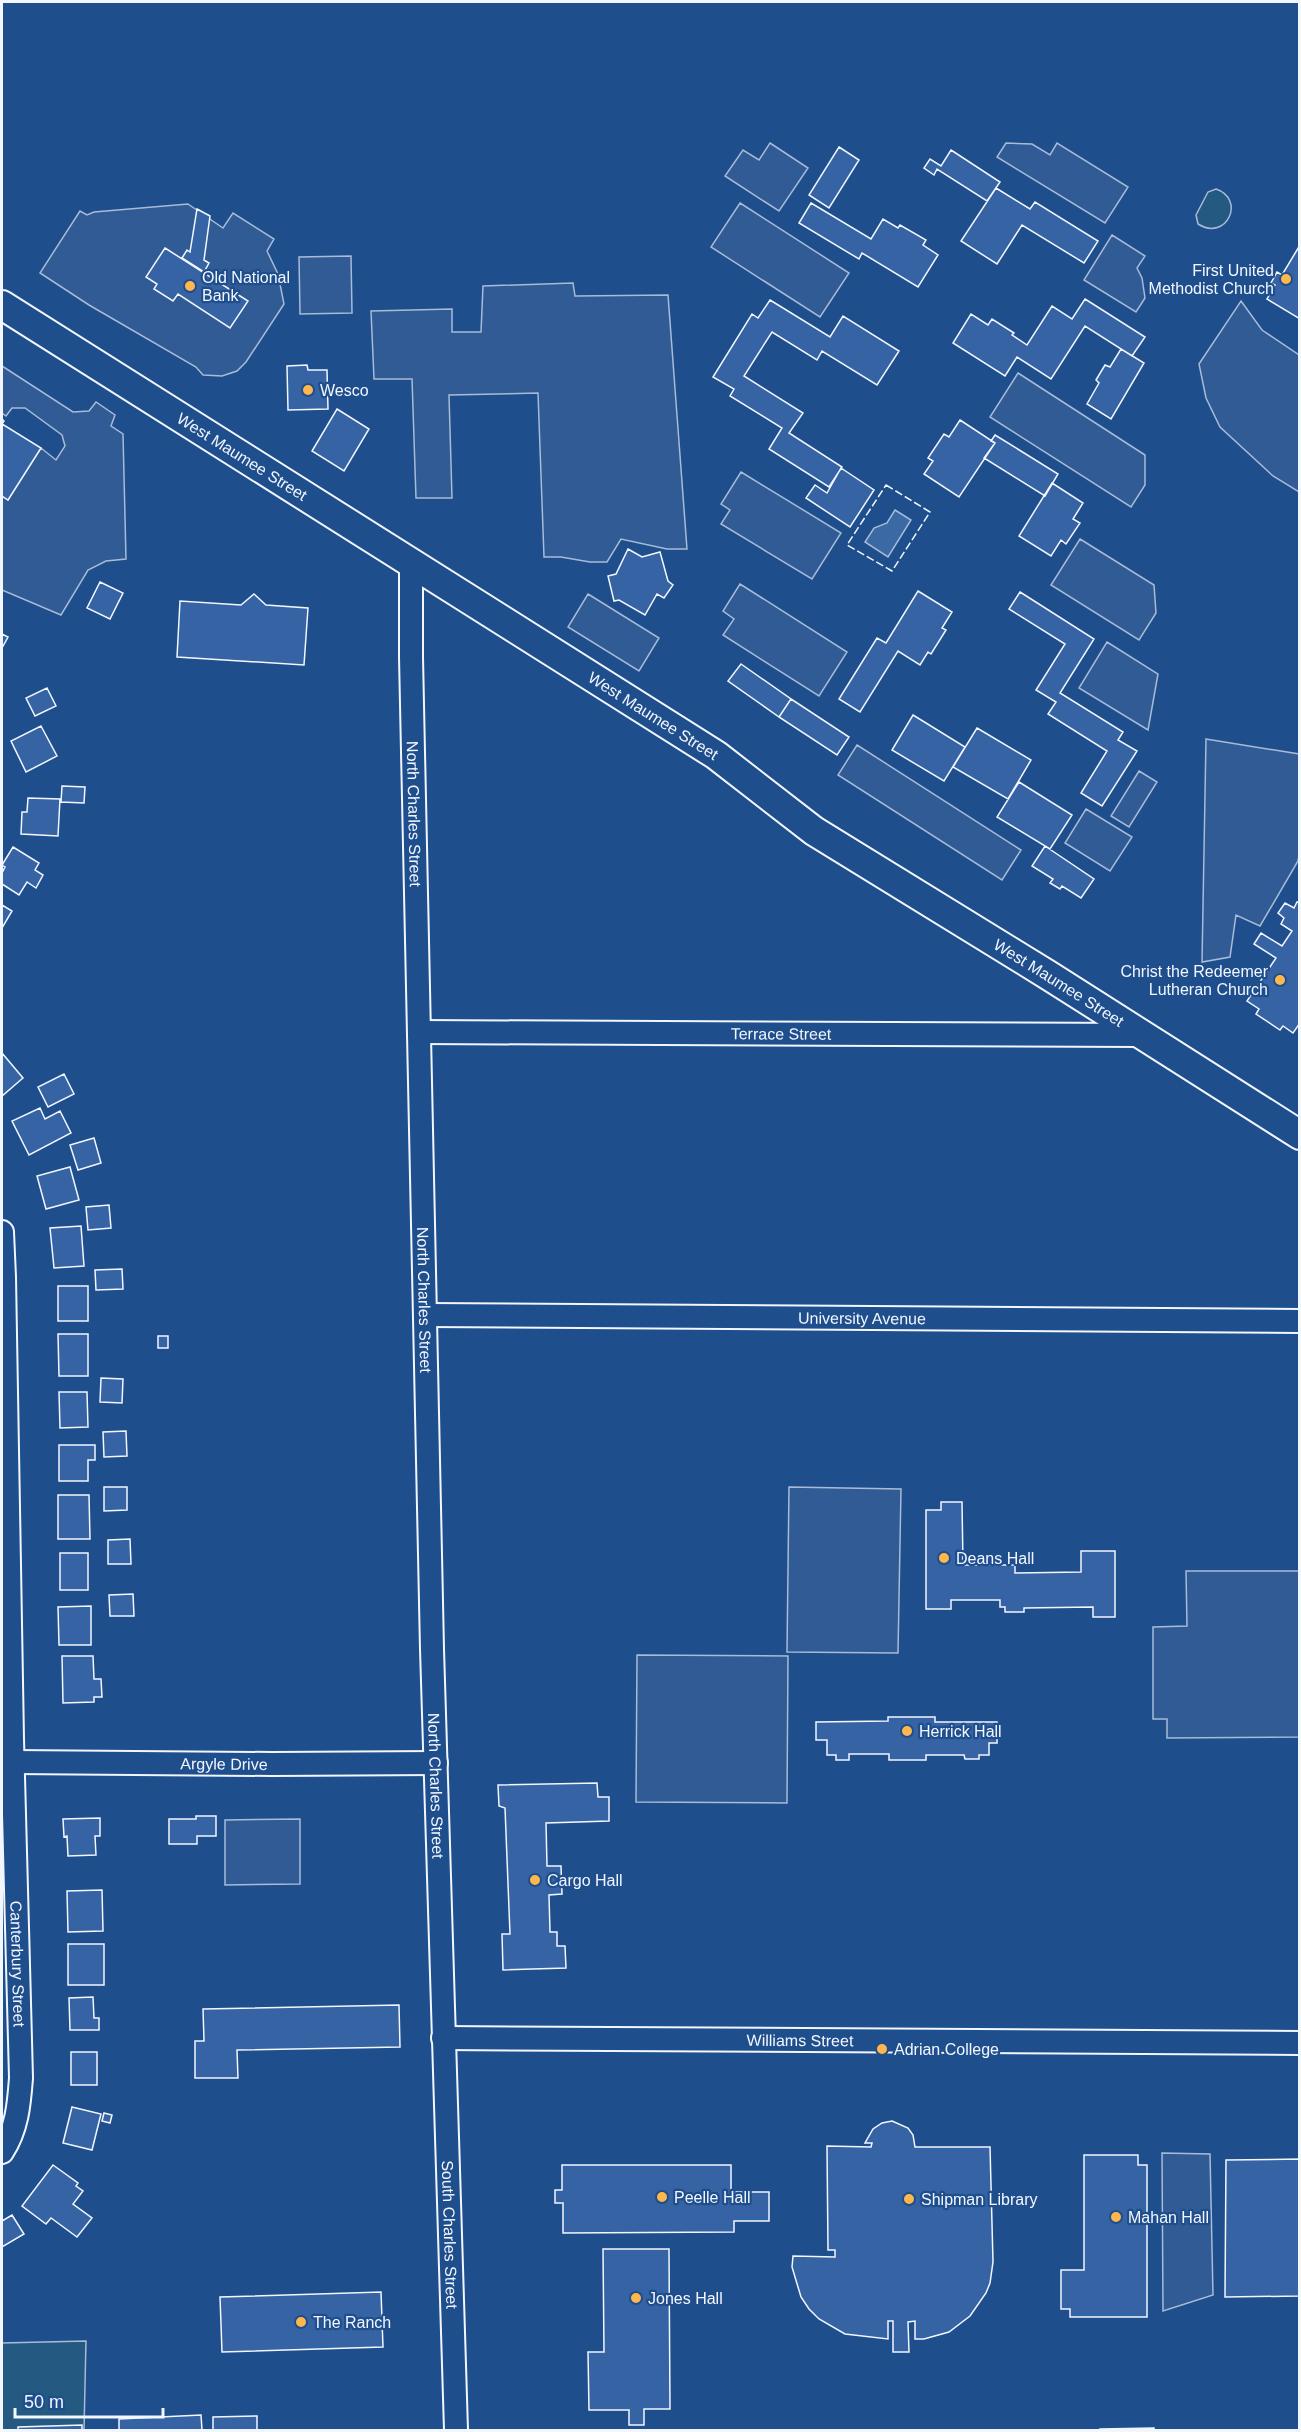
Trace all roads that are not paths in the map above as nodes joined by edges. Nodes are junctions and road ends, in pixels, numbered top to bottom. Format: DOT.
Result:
graph roads {
  1 [pos="2,305"];
  2 [pos="411,564"];
  3 [pos="418,1032"];
  4 [pos="1143,1035"];
  5 [pos="1299,1135"];
  6 [pos="2,1232"];
  7 [pos="426,1315"];
  8 [pos="1299,1321"];
  9 [pos="12,1762"];
  10 [pos="436,1763"];
  11 [pos="443,2038"];
  12 [pos="1299,2043"];
  13 [pos="2,2152"];
  14 [pos="456,2430"];
  1 -- 2 [label="main road, West Maumee Street"];
  2 -- 3 [label="street, North Charles Street"];
  2 -- 4 [label="main road, West Maumee Street"];
  3 -- 4 [label="street, Terrace Street"];
  3 -- 7 [label="street, North Charles Street"];
  4 -- 5 [label="main road, West Maumee Street"];
  6 -- 9 [label="street, Canterbury Street"];
  7 -- 8 [label="street, University Avenue"];
  7 -- 10 [label="street, North Charles Street"];
  9 -- 10 [label="street, Argyle Drive"];
  9 -- 13 [label="street, Canterbury Street"];
  10 -- 11 [label="street, North Charles Street"];
  11 -- 12 [label="street, Williams Street"];
  11 -- 14 [label="street, South Charles Street"];
}
